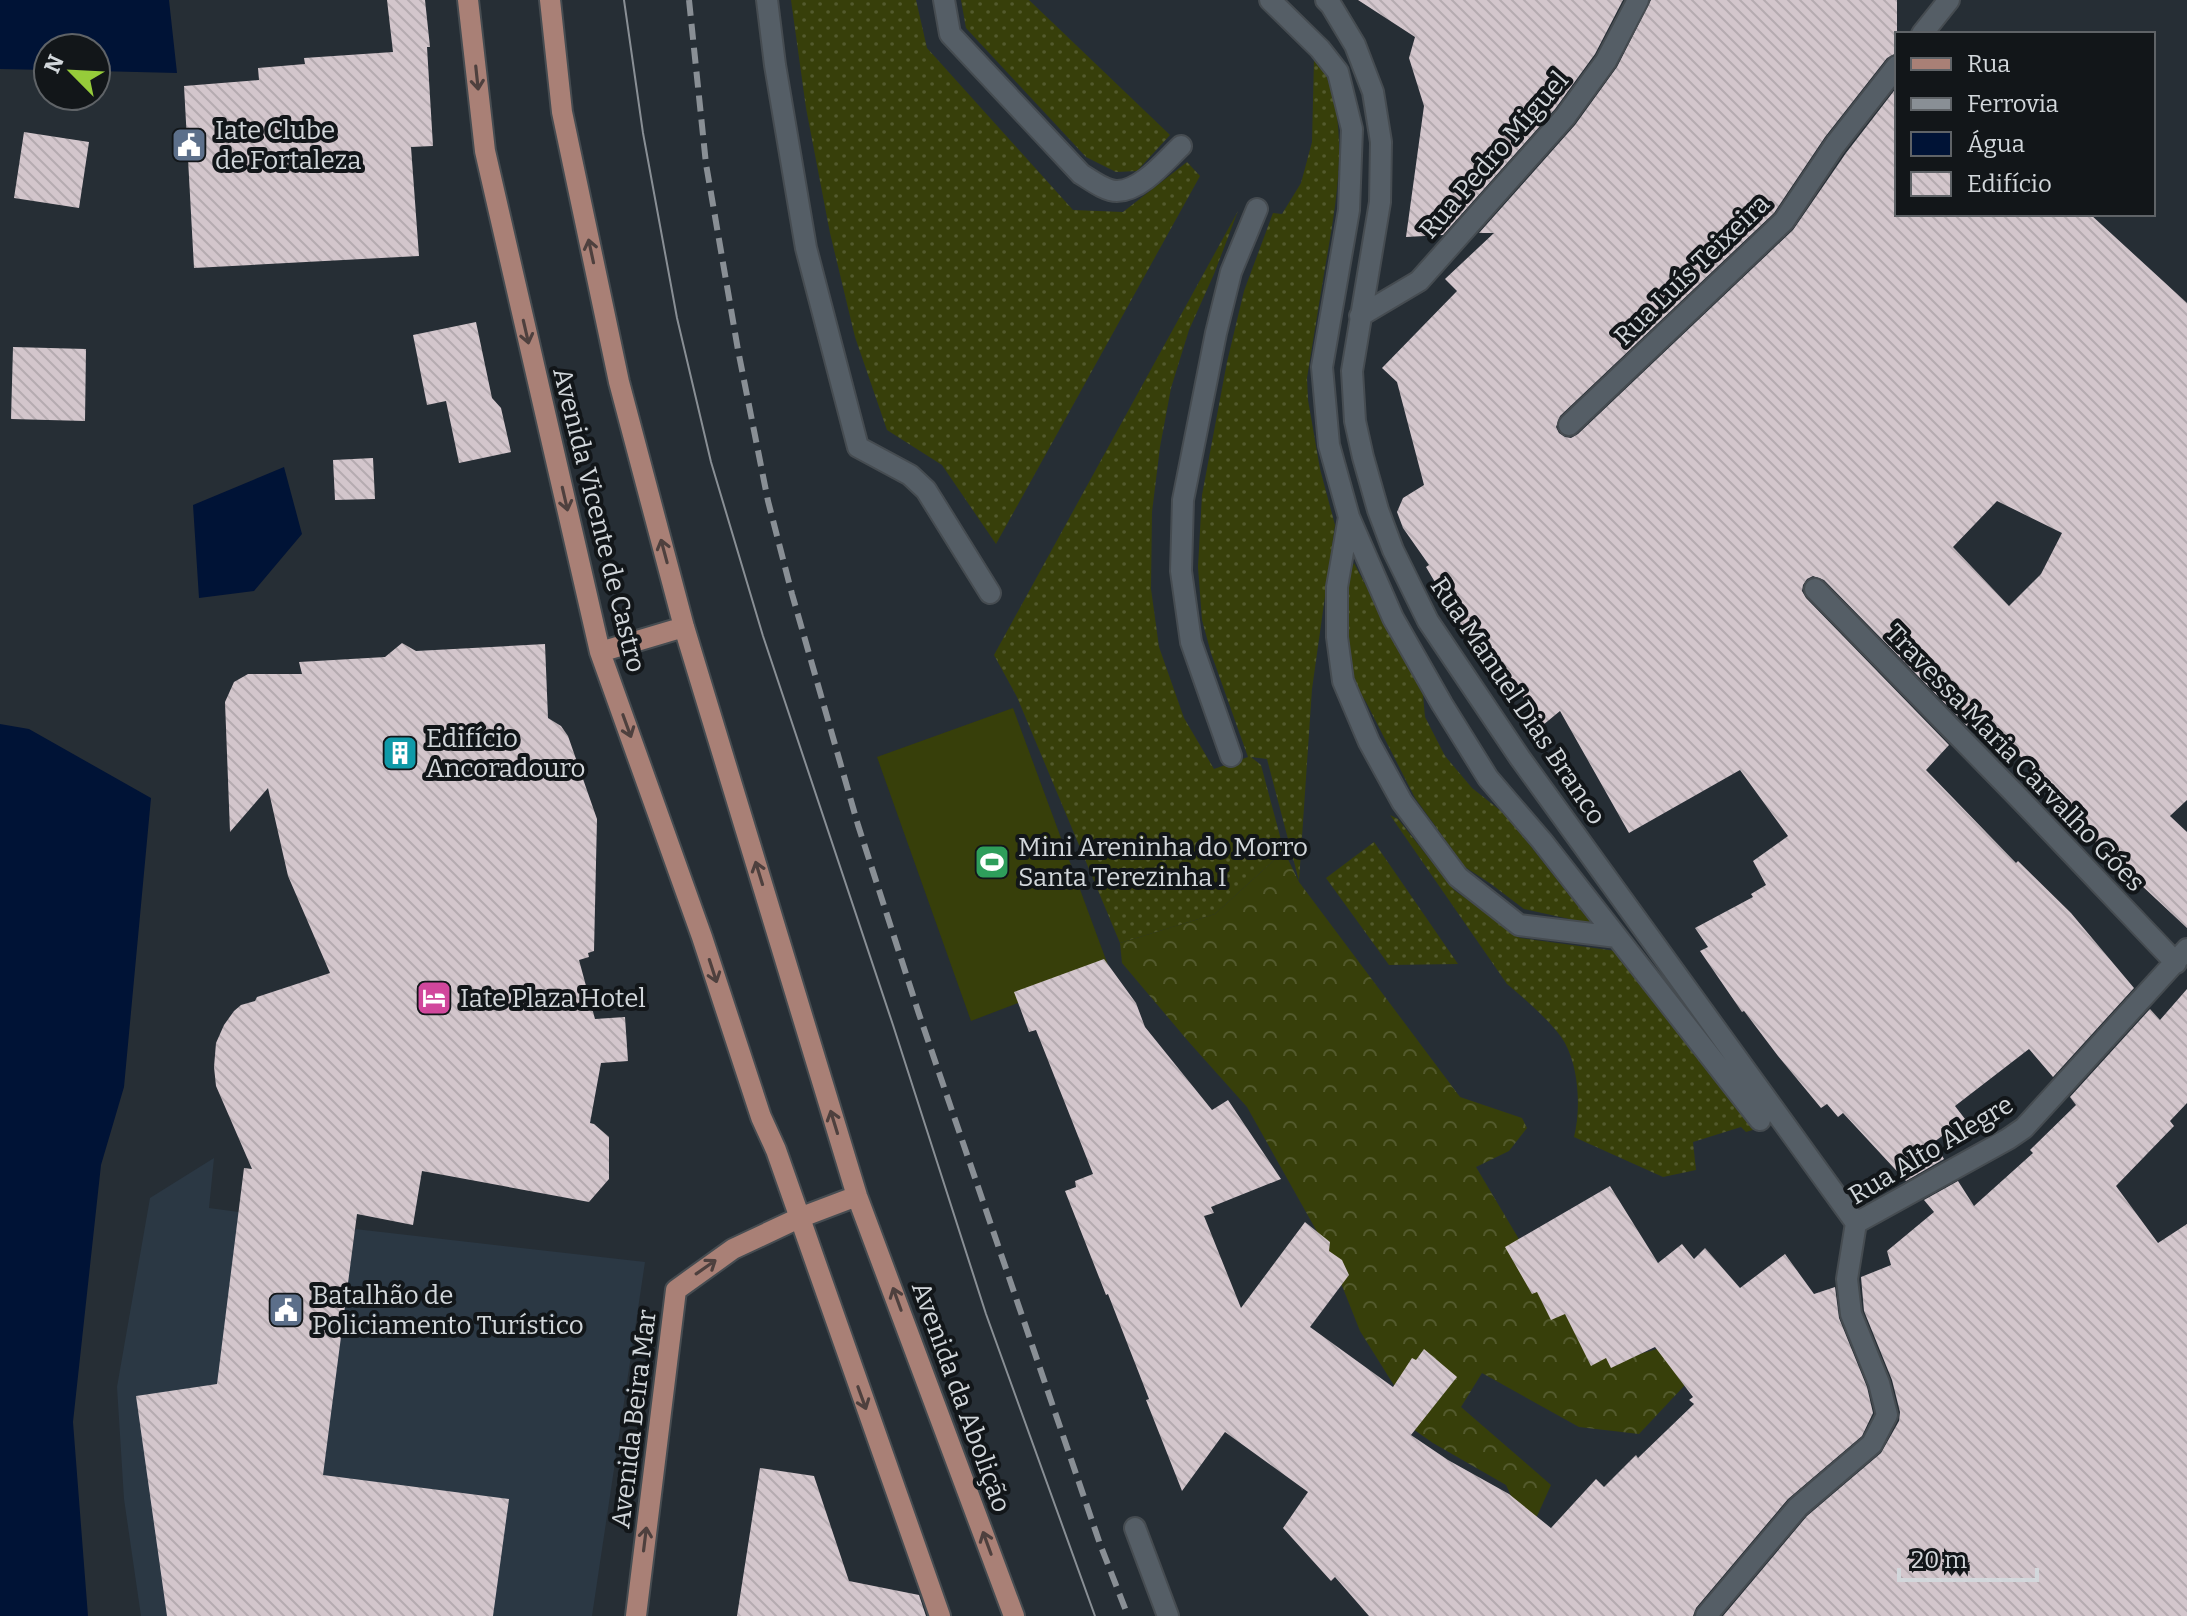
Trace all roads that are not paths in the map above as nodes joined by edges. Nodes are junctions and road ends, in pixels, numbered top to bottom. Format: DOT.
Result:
graph roads {
  1 [pos="468,0"];
  2 [pos="550,0"];
  3 [pos="767,0"];
  4 [pos="944,0"];
  5 [pos="1270,0"];
  6 [pos="1638,0"];
  7 [pos="1949,0"];
  8 [pos="1330,2"];
  9 [pos="1924,32"];
  10 [pos="1895,69"];
  11 [pos="1181,146"];
  12 [pos="1257,209"];
  13 [pos="1360,316"];
  14 [pos="1569,425"];
  15 [pos="1349,517"];
  16 [pos="1815,589"];
  17 [pos="990,593"];
  18 [pos="684,627"];
  19 [pos="600,652"];
  20 [pos="1231,756"];
  21 [pos="1617,937"];
  22 [pos="2181,956"];
  23 [pos="1760,1120"];
  24 [pos="857,1196"];
  25 [pos="799,1218"];
  26 [pos="1856,1223"];
  27 [pos="1135,1528"];
  28 [pos="636,1616"];
  29 [pos="940,1616"];
  30 [pos="1014,1616"];
  31 [pos="1168,1616"];
  32 [pos="1706,1616"];
  1 -- 19 [label="main road, Avenida Vicente de Castro, one-way"];
  18 -- 2 [label="main road, Avenida Vicente de Castro, one-way"];
  3 -- 17 [label="street"];
  4 -- 11 [label="street"];
  5 -- 15 [label="street"];
  6 -- 13 [label="street, Rua Pedro Miguel"];
  7 -- 9 [label="street"];
  8 -- 13 [label="street, Rua Manuel Dias Branco"];
  10 -- 14 [label="street, Rua Luís Teixeira"];
  12 -- 20 [label="street"];
  13 -- 26 [label="street, Rua Manuel Dias Branco"];
  15 -- 21 [label="street"];
  15 -- 21 [label="street"];
  16 -- 22 [label="street, Travessa Maria Carvalho Góes"];
  18 -- 19 [label="main road"];
  24 -- 18 [label="main road, Avenida Vicente de Castro, one-way"];
  19 -- 25 [label="main road, Avenida Vicente de Castro, one-way"];
  21 -- 23 [label="street"];
  22 -- 26 [label="street, Rua Alto Alegre"];
  24 -- 25 [label="main road, Avenida Beira Mar"];
  30 -- 24 [label="main road, Avenida da Abolição, one-way"];
  28 -- 25 [label="main road, Avenida Beira Mar, one-way"];
  25 -- 29 [label="main road, one-way"];
  26 -- 32 [label="street, Rua Alto Alegre"];
  27 -- 31 [label="street"];
}
